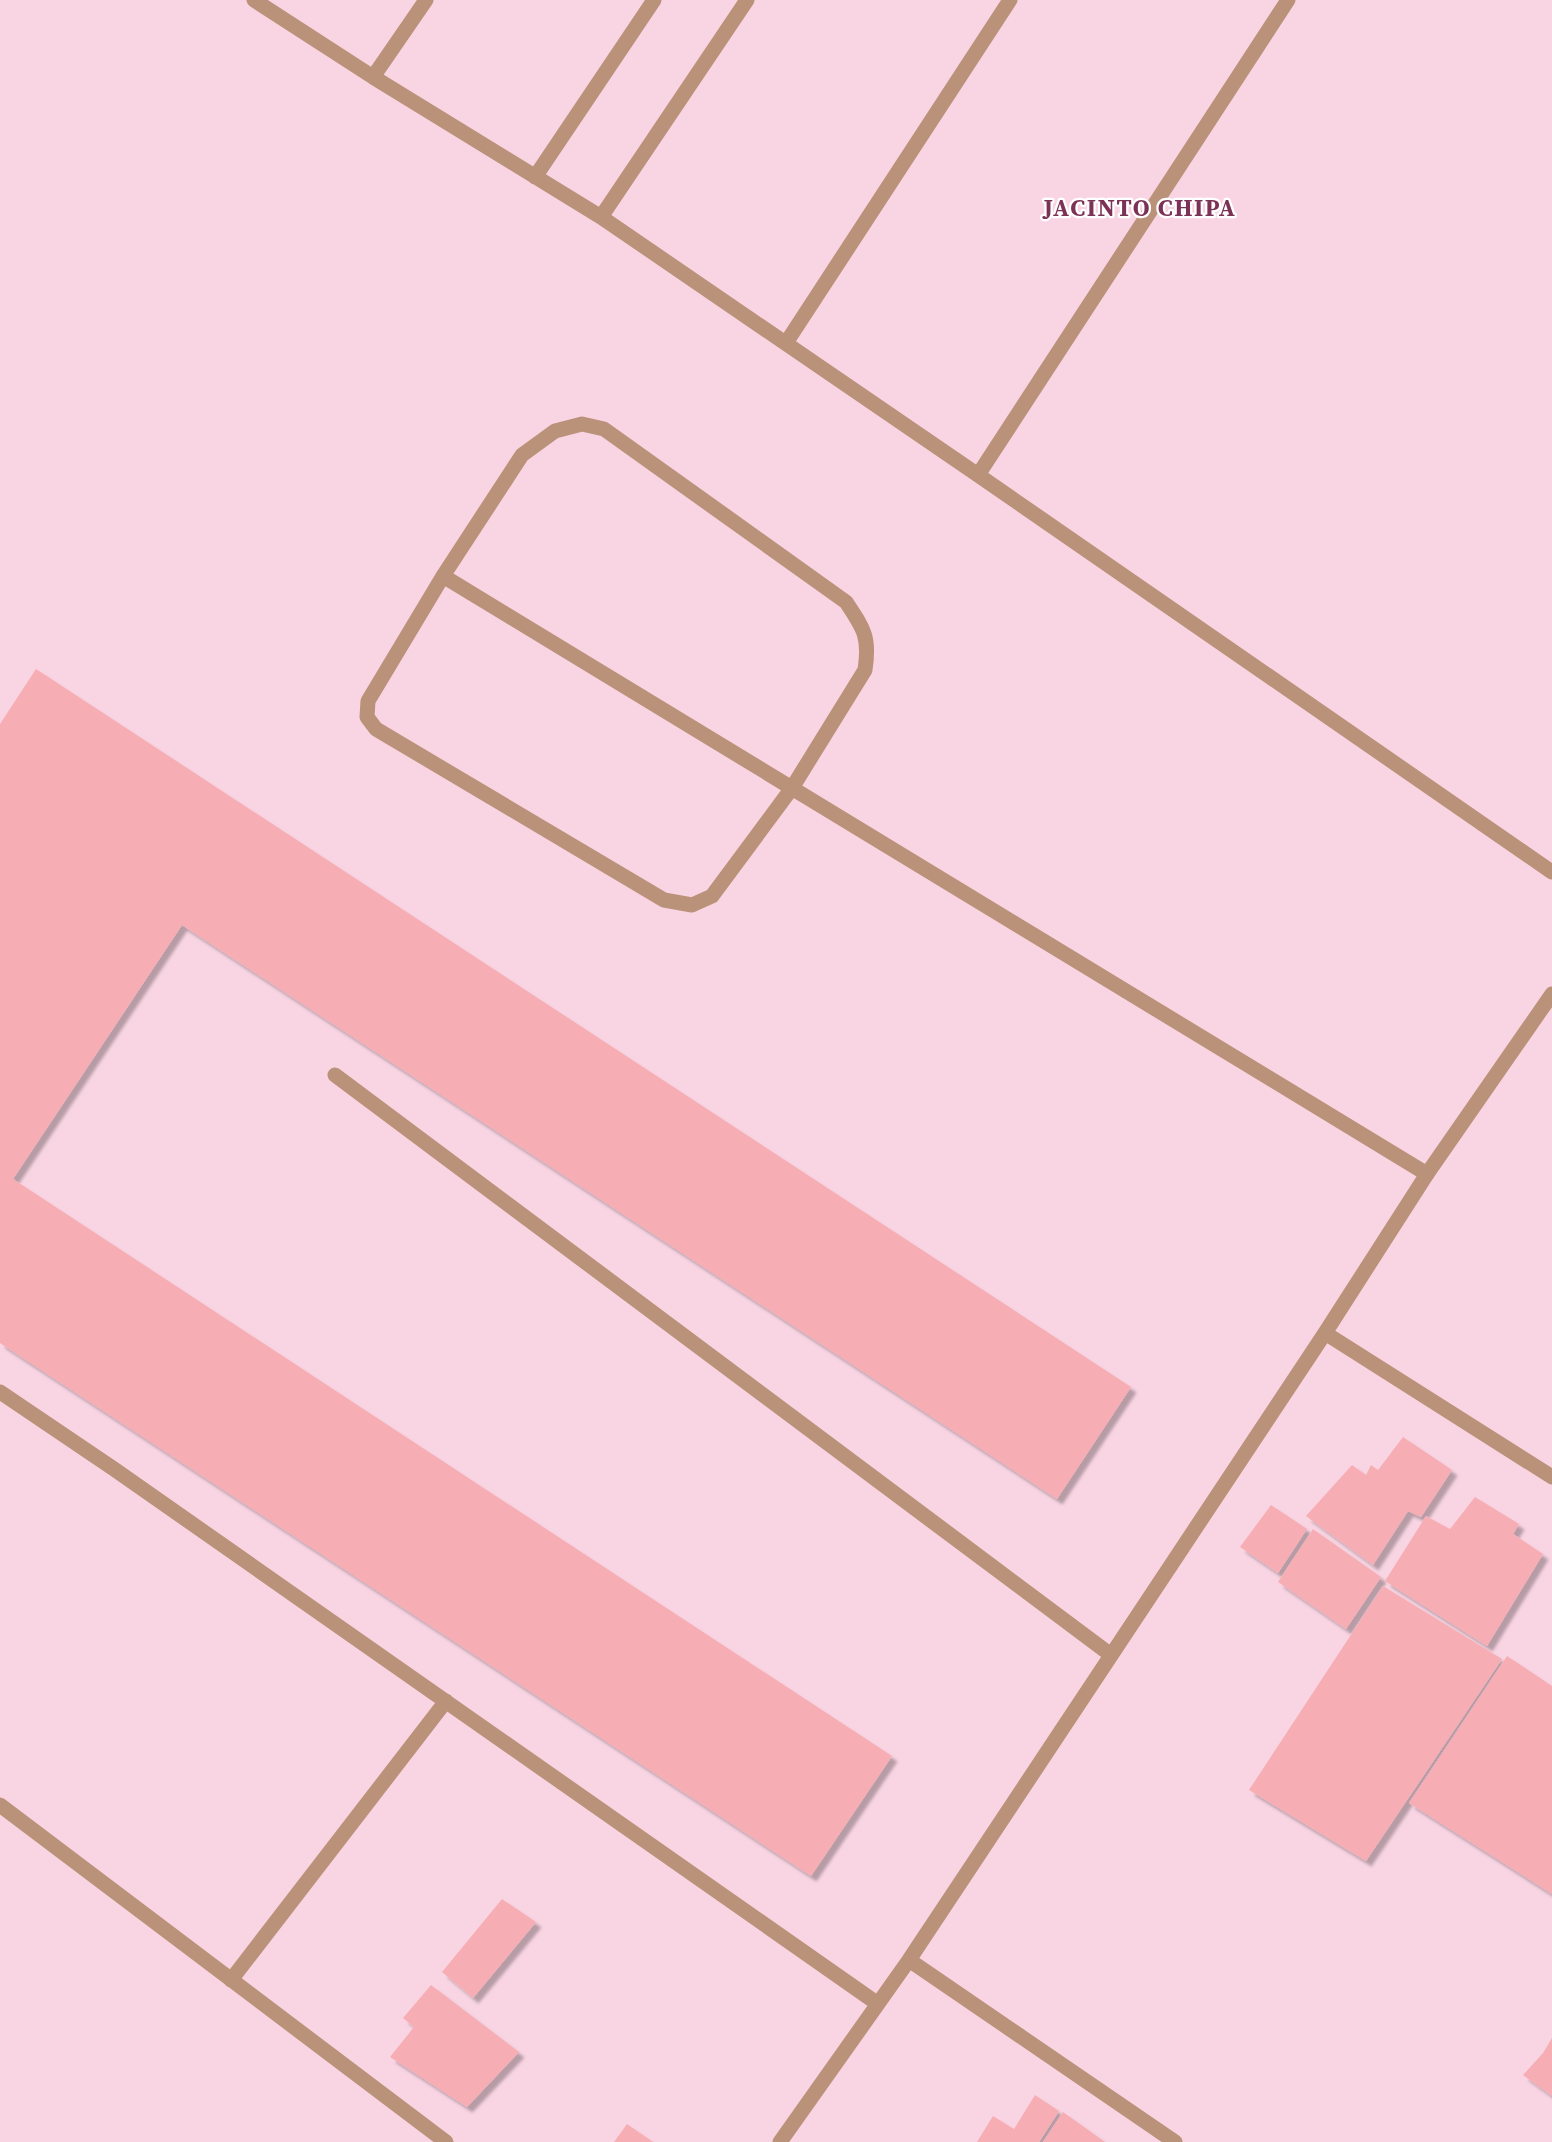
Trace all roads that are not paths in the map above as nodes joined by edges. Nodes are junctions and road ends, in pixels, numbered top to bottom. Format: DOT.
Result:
graph roads {
  1 [pos="254,0"];
  2 [pos="426,0"];
  3 [pos="654,0"];
  4 [pos="747,0"];
  5 [pos="1010,0"];
  6 [pos="1288,0"];
  7 [pos="373,77"];
  8 [pos="535,177"];
  9 [pos="601,217"];
  10 [pos="786,343"];
  11 [pos="978,475"];
  12 [pos="442,576"];
  13 [pos="792,788"];
  14 [pos="1552,872"];
  15 [pos="1552,994"];
  16 [pos="335,1075"];
  17 [pos="1427,1174"];
  18 [pos="1325,1333"];
  19 [pos="0,1392"];
  20 [pos="1552,1477"];
  21 [pos="1111,1655"];
  22 [pos="446,1701"];
  23 [pos="0,1805"];
  24 [pos="909,1959"];
  25 [pos="231,1980"];
  26 [pos="878,2004"];
  27 [pos="446,2142"];
  28 [pos="780,2142"];
  29 [pos="1175,2142"];
  1 -- 7 [label="street"];
  2 -- 7 [label="street"];
  3 -- 8 [label="street"];
  4 -- 9 [label="street"];
  5 -- 10 [label="street"];
  6 -- 11 [label="street"];
  7 -- 8 [label="street"];
  8 -- 9 [label="street"];
  9 -- 10 [label="street"];
  10 -- 11 [label="street"];
  11 -- 14 [label="street"];
  12 -- 13 [label="street"];
  12 -- 13 [label="street"];
  12 -- 13 [label="street"];
  13 -- 17 [label="street"];
  15 -- 17 [label="street"];
  16 -- 21 [label="street"];
  17 -- 18 [label="street"];
  18 -- 20 [label="street"];
  18 -- 21 [label="street"];
  19 -- 22 [label="street"];
  21 -- 24 [label="street"];
  22 -- 25 [label="street"];
  22 -- 26 [label="street"];
  23 -- 25 [label="street"];
  24 -- 26 [label="street"];
  24 -- 29 [label="street"];
  25 -- 27 [label="street"];
  26 -- 28 [label="street"];
}
